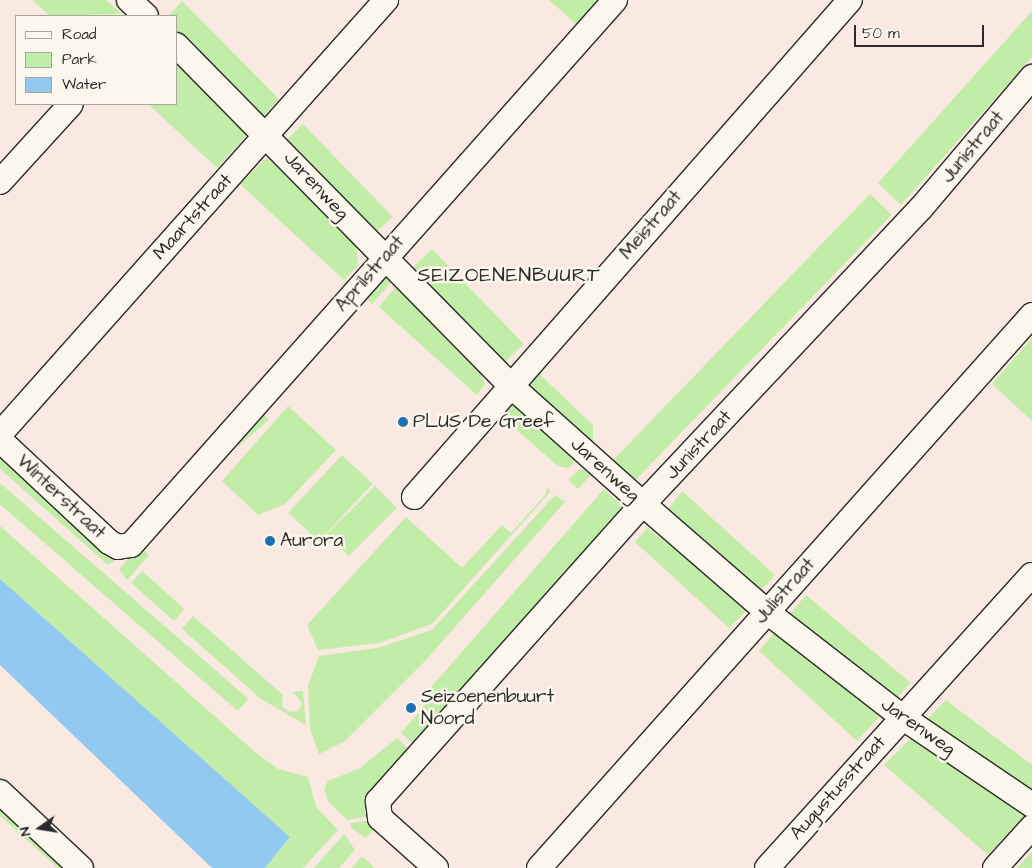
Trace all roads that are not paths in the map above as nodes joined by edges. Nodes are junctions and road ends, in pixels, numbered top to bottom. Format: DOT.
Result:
graph roads {
  1 [pos="386,0"];
  2 [pos="615,0"];
  3 [pos="850,0"];
  4 [pos="178,48"];
  5 [pos="1032,77"];
  6 [pos="70,105"];
  7 [pos="267,134"];
  8 [pos="0,182"];
  9 [pos="383,258"];
  10 [pos="1032,315"];
  11 [pos="510,385"];
  12 [pos="0,434"];
  13 [pos="0,440"];
  14 [pos="414,497"];
  15 [pos="643,504"];
  16 [pos="124,547"];
  17 [pos="1032,575"];
  18 [pos="766,611"];
  19 [pos="902,717"];
  20 [pos="0,792"];
  21 [pos="1032,805"];
  22 [pos="1032,827"];
  23 [pos="80,868"];
  24 [pos="436,868"];
  25 [pos="539,868"];
  26 [pos="767,868"];
  27 [pos="995,868"];
  1 -- 7 [label="street, Maartstraat"];
  2 -- 9 [label="street, Aprilstraat"];
  3 -- 11 [label="street, Meistraat"];
  4 -- 7 [label="street, Jarenweg"];
  5 -- 15 [label="street, Junistraat"];
  6 -- 8 [label="street"];
  7 -- 9 [label="street, Jarenweg"];
  7 -- 12 [label="street, Maartstraat"];
  9 -- 11 [label="street, Jarenweg"];
  9 -- 16 [label="street, Aprilstraat"];
  10 -- 18 [label="street, Julistraat"];
  11 -- 14 [label="street, Meistraat"];
  11 -- 15 [label="street, Jarenweg"];
  13 -- 16 [label="street, Winterstraat"];
  15 -- 18 [label="street, Jarenweg"];
  15 -- 24 [label="street, Junistraat"];
  17 -- 19 [label="street, Augustusstraat"];
  18 -- 19 [label="street, Jarenweg"];
  18 -- 25 [label="street, Julistraat"];
  19 -- 21 [label="street, Jarenweg"];
  19 -- 26 [label="street, Augustusstraat"];
  20 -- 23 [label="street"];
  22 -- 27 [label="street"];
}
